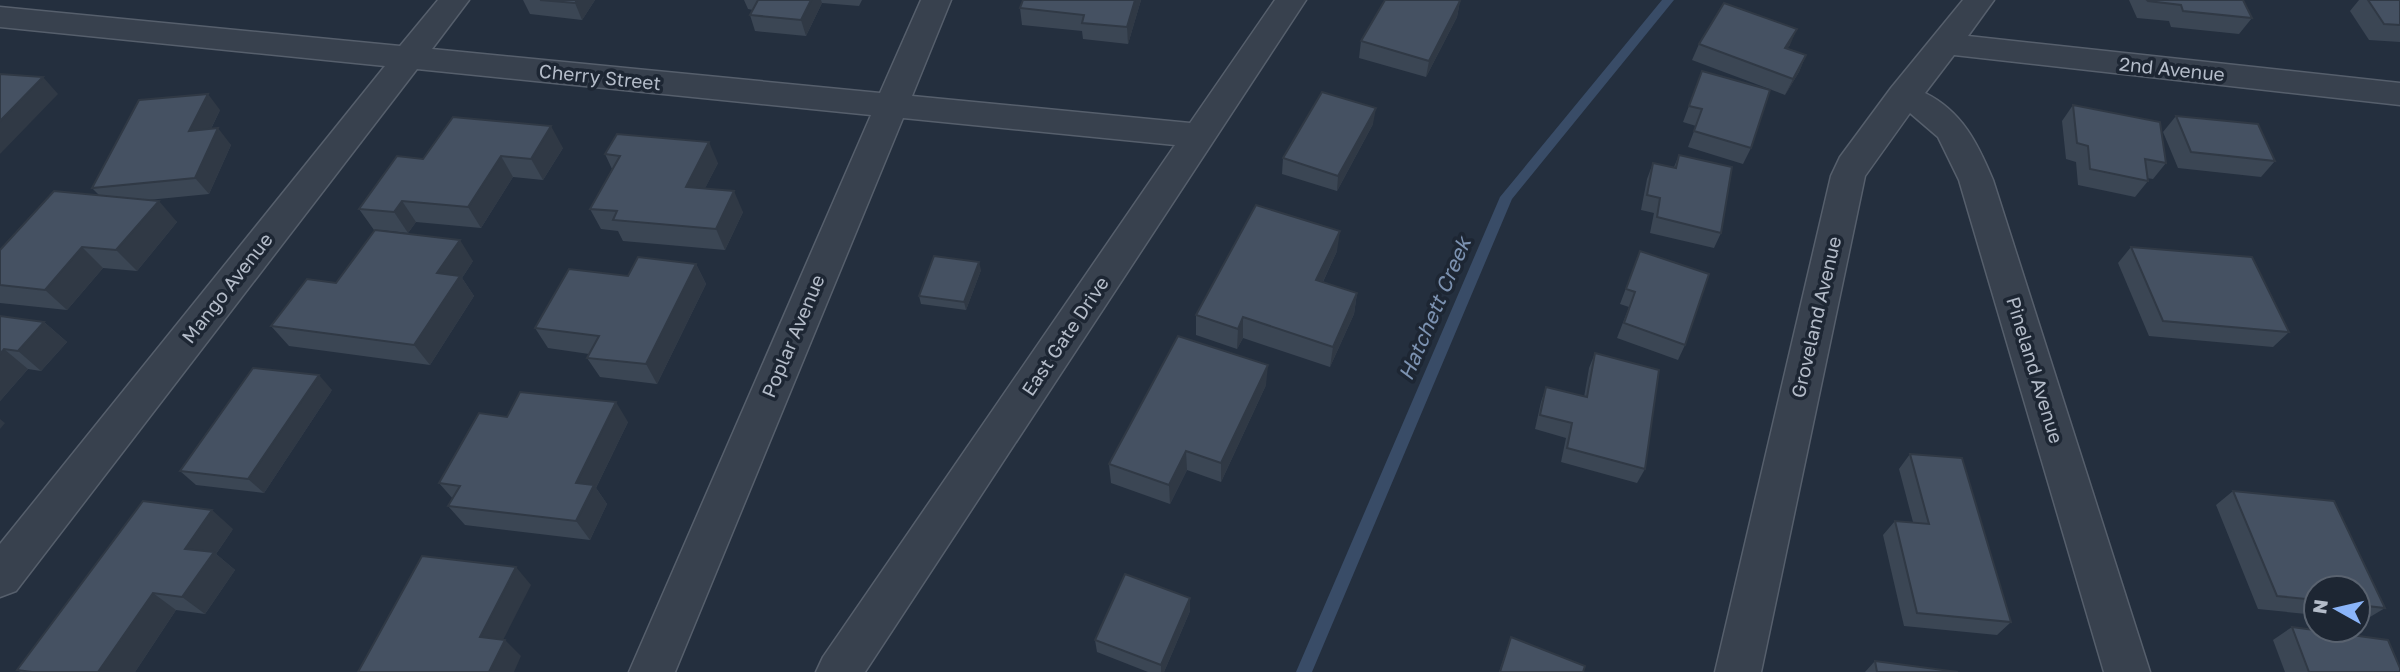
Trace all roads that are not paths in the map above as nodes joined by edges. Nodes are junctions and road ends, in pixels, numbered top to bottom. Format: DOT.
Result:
graph roads {
  1 [pos="454,0"];
  2 [pos="936,0"];
  3 [pos="1291,0"];
  4 [pos="1979,0"];
  5 [pos="0,17"];
  6 [pos="1944,44"];
  7 [pos="407,59"];
  8 [pos="2400,94"];
  9 [pos="1903,96"];
  10 [pos="891,106"];
  11 [pos="1200,136"];
  12 [pos="0,577"];
  13 [pos="652,672"];
  14 [pos="839,672"];
  15 [pos="1738,672"];
  16 [pos="2127,672"];
  1 -- 7 [label="street, Mango Avenue"];
  2 -- 10 [label="street, Poplar Avenue"];
  3 -- 11 [label="street, East Gate Drive"];
  4 -- 6 [label="street, Groveland Avenue"];
  5 -- 7 [label="street, Cherry Street"];
  6 -- 8 [label="street, 2nd Avenue"];
  6 -- 9 [label="street, Groveland Avenue"];
  7 -- 10 [label="street, Cherry Street"];
  7 -- 12 [label="street, Mango Avenue"];
  9 -- 15 [label="street, Groveland Avenue"];
  9 -- 16 [label="street, Pineland Avenue"];
  10 -- 11 [label="street, Cherry Street"];
  10 -- 13 [label="street, Poplar Avenue"];
  11 -- 14 [label="street, East Gate Drive"];
}
